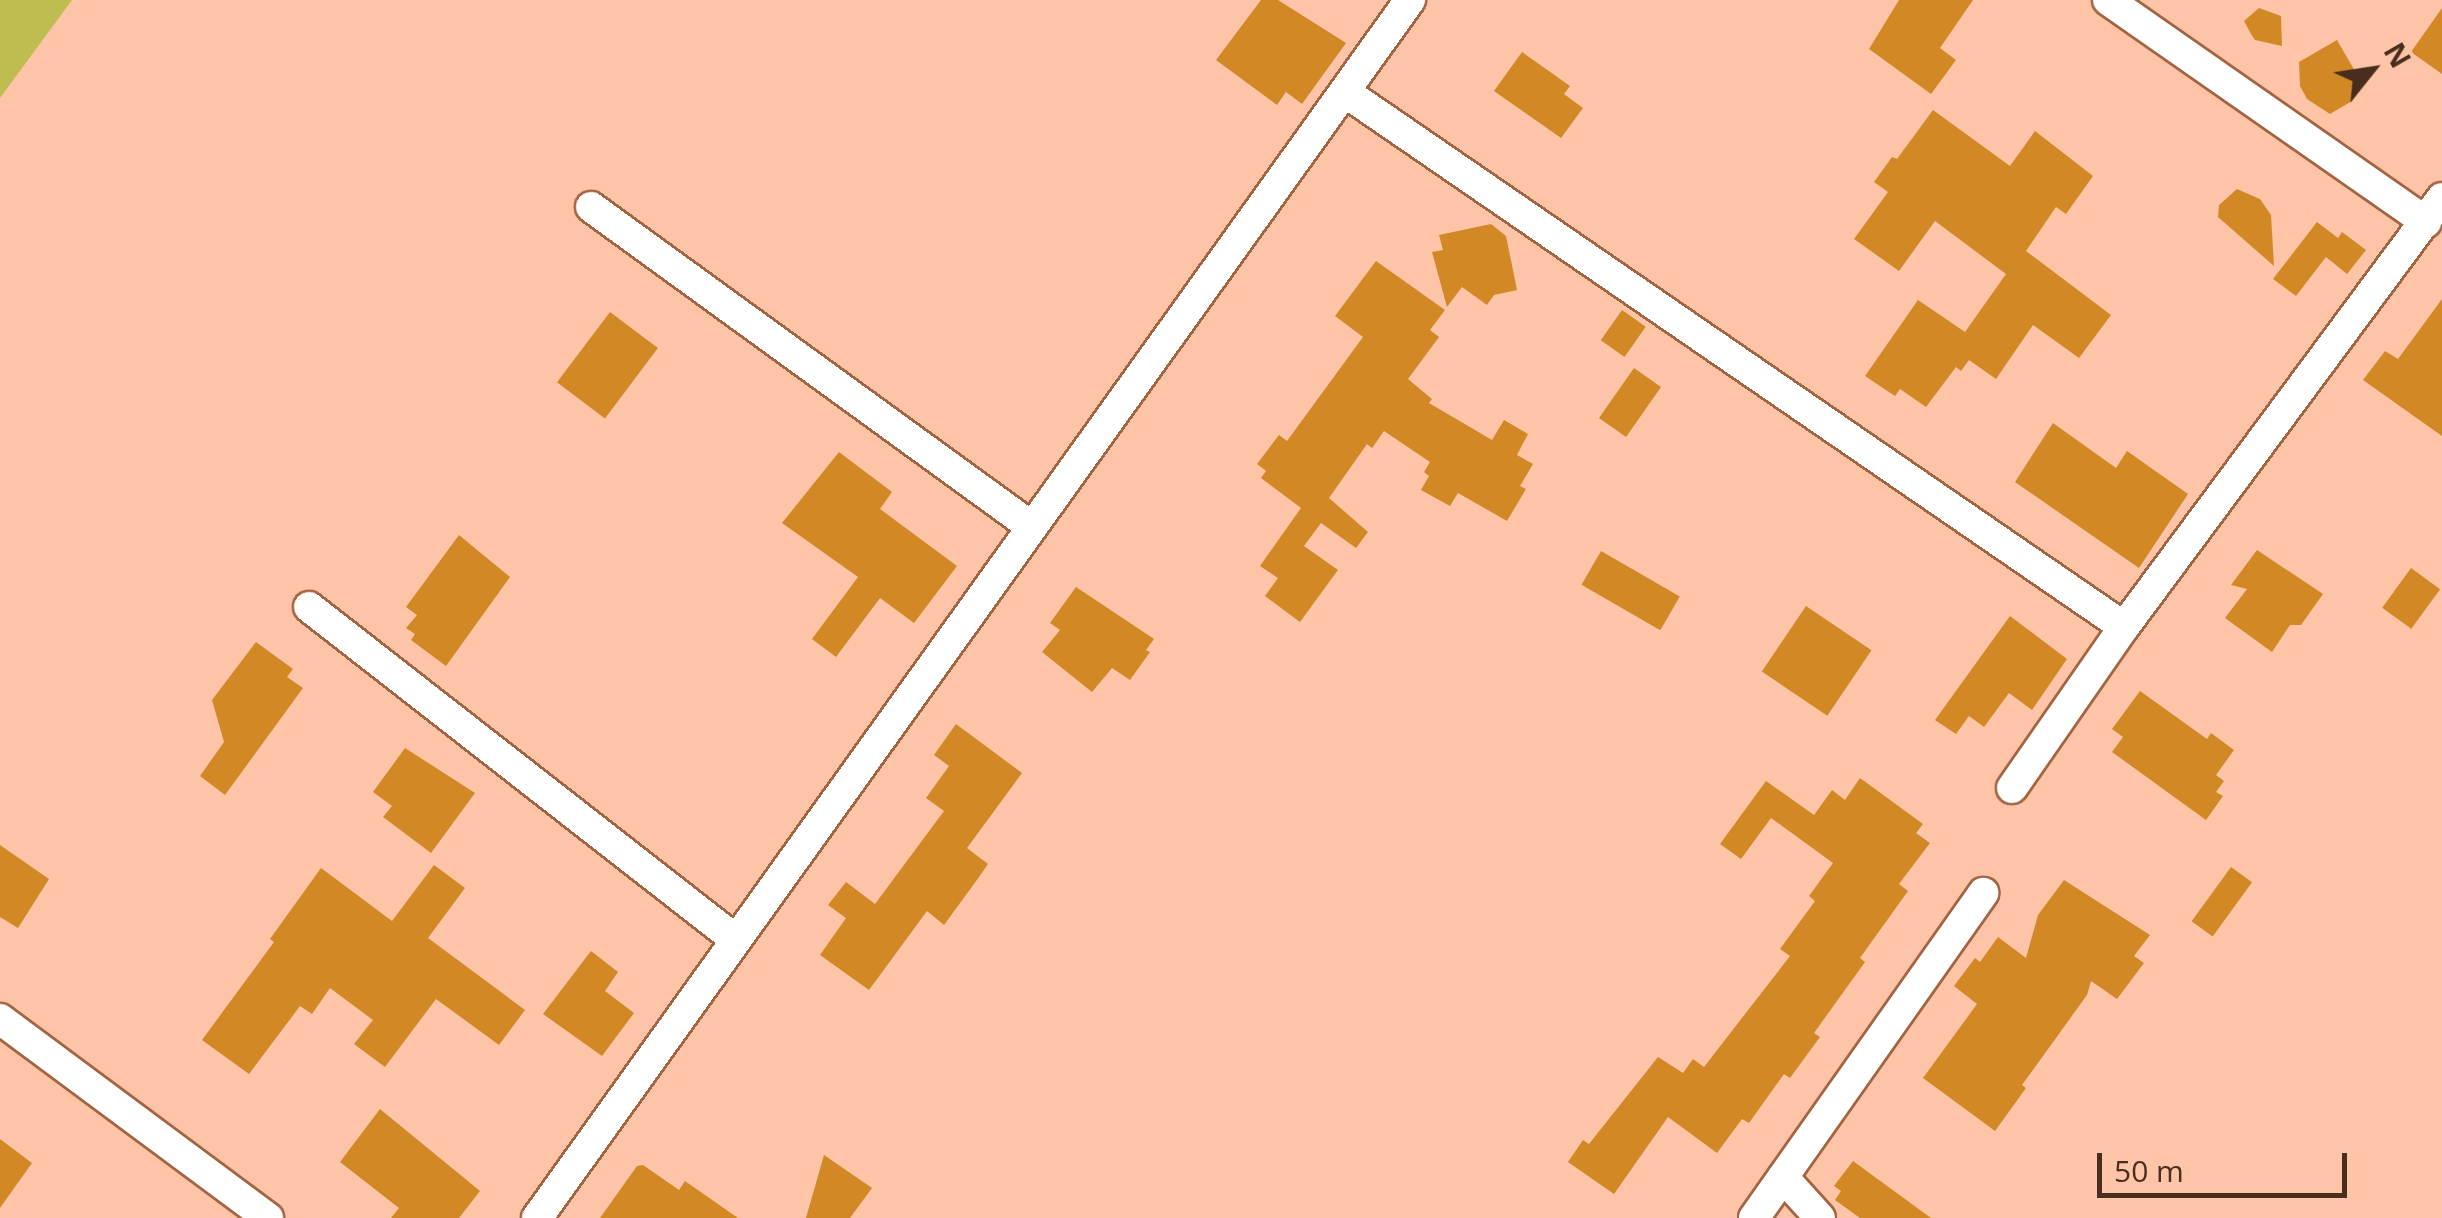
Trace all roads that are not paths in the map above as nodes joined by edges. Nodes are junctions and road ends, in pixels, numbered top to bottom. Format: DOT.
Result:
graph roads {
  1 [pos="1410,0"];
  2 [pos="2108,0"];
  3 [pos="1345,92"];
  4 [pos="591,207"];
  5 [pos="2434,210"];
  6 [pos="1032,528"];
  7 [pos="309,607"];
  8 [pos="2124,627"];
  9 [pos="2012,788"];
  10 [pos="1983,892"];
  11 [pos="736,940"];
  12 [pos="0,1019"];
  13 [pos="1783,1177"];
  14 [pos="268,1218"];
  15 [pos="537,1218"];
  16 [pos="1754,1218"];
  17 [pos="1820,1218"];
  1 -- 3 [label="street"];
  2 -- 5 [label="street"];
  3 -- 6 [label="street"];
  3 -- 8 [label="street"];
  4 -- 6 [label="street"];
  5 -- 8 [label="street"];
  6 -- 11 [label="street"];
  7 -- 11 [label="street"];
  8 -- 9 [label="street"];
  10 -- 13 [label="street"];
  11 -- 15 [label="street"];
  12 -- 14 [label="street"];
  13 -- 16 [label="street"];
  13 -- 17 [label="street"];
}
